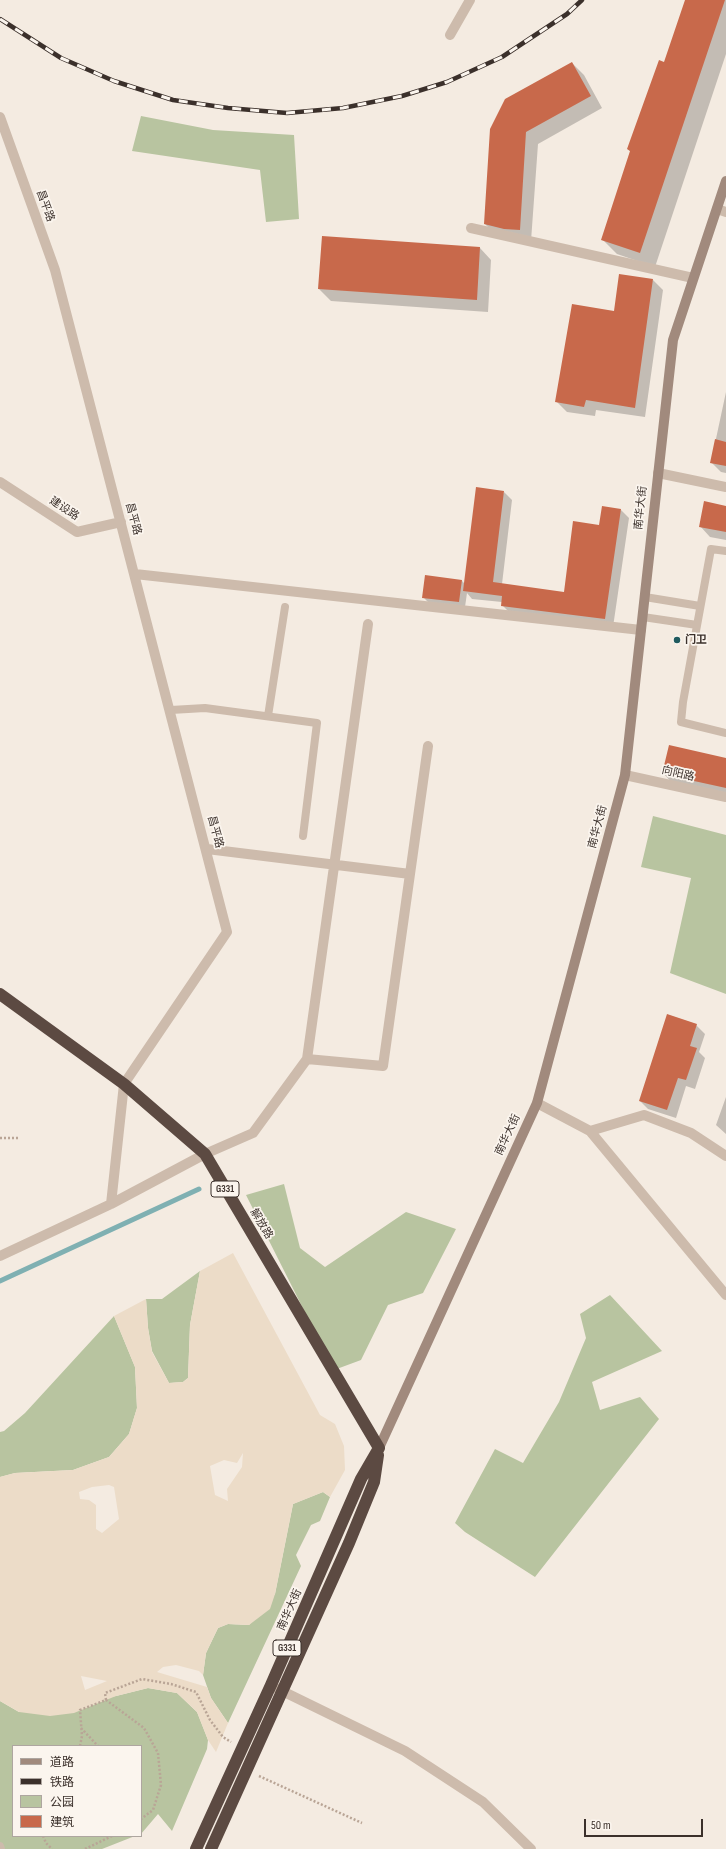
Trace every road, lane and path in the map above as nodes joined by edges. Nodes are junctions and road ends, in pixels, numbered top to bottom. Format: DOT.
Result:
graph roads {
  1 [pos="470,0"];
  2 [pos="450,35"];
  3 [pos="0,117"];
  4 [pos="726,181"];
  5 [pos="721,211"];
  6 [pos="471,228"];
  7 [pos="694,278"];
  8 [pos="658,473"];
  9 [pos="0,482"];
  10 [pos="726,487"];
  11 [pos="121,522"];
  12 [pos="726,551"];
  13 [pos="135,574"];
  14 [pos="645,597"];
  15 [pos="700,606"];
  16 [pos="285,607"];
  17 [pos="643,617"];
  18 [pos="368,624"];
  19 [pos="697,625"];
  20 [pos="641,630"];
  21 [pos="170,710"];
  22 [pos="268,716"];
  23 [pos="726,733"];
  24 [pos="428,746"];
  25 [pos="625,774"];
  26 [pos="726,797"];
  27 [pos="303,836"];
  28 [pos="207,849"];
  29 [pos="334,864"];
  30 [pos="410,874"];
  31 [pos="0,994"];
  32 [pos="307,1059"];
  33 [pos="124,1084"];
  34 [pos="537,1103"];
  35 [pos="590,1131"];
  36 [pos="0,1138"];
  37 [pos="19,1138"];
  38 [pos="204,1154"];
  39 [pos="726,1156"];
  40 [pos="111,1204"];
  41 [pos="0,1256"];
  42 [pos="726,1295"];
  43 [pos="379,1448"];
  44 [pos="271,1685"];
  45 [pos="282,1691"];
  46 [pos="106,1700"];
  47 [pos="81,1728"];
  48 [pos="80,1745"];
  49 [pos="97,1745"];
  50 [pos="242,1749"];
  51 [pos="247,1770"];
  52 [pos="142,1818"];
  53 [pos="362,1823"];
  54 [pos="43,1837"];
  55 [pos="110,1837"];
  56 [pos="0,1846"];
  57 [pos="1,1849"];
  58 [pos="52,1849"];
  59 [pos="85,1849"];
  60 [pos="196,1849"];
  61 [pos="211,1849"];
  62 [pos="531,1849"];
  1 -- 2 [label="street"];
  3 -- 11 [label="street, 昌平路"];
  4 -- 5 [label="main road, 南华大街"];
  5 -- 7 [label="main road, 南华大街"];
  6 -- 7 [label="street"];
  7 -- 8 [label="main road, 南华大街"];
  8 -- 10 [label="street"];
  8 -- 14 [label="main road, 南华大街"];
  9 -- 11 [label="street, 建设路"];
  11 -- 13 [label="street, 昌平路"];
  12 -- 15 [label="lane"];
  13 -- 20 [label="street"];
  13 -- 21 [label="street, 昌平路"];
  14 -- 15 [label="lane"];
  14 -- 17 [label="main road, 南华大街"];
  15 -- 19 [label="lane"];
  16 -- 22 [label="lane"];
  17 -- 19 [label="lane"];
  17 -- 20 [label="main road, 南华大街"];
  18 -- 29 [label="street"];
  19 -- 23 [label="lane"];
  20 -- 25 [label="main road, 南华大街"];
  21 -- 22 [label="lane"];
  21 -- 28 [label="street, 昌平路"];
  22 -- 27 [label="lane"];
  24 -- 30 [label="street"];
  25 -- 26 [label="street, 向阳路"];
  25 -- 34 [label="main road, 南华大街"];
  28 -- 29 [label="street"];
  28 -- 33 [label="street, 昌平路"];
  29 -- 30 [label="street"];
  29 -- 32 [label="street"];
  30 -- 32 [label="street"];
  31 -- 33 [label="highway, 解放路 / G331"];
  32 -- 38 [label="street"];
  33 -- 38 [label="highway, 解放路 / G331"];
  33 -- 40 [label="street"];
  34 -- 35 [label="street"];
  34 -- 43 [label="main road, 南华大街"];
  35 -- 39 [label="street"];
  35 -- 42 [label="street"];
  36 -- 37 [label="path"];
  38 -- 40 [label="street"];
  38 -- 43 [label="highway, 解放路 / G331"];
  40 -- 41 [label="street"];
  43 -- 44 [label="highway, 南华大街 / G331"];
  43 -- 45 [label="highway, 南华大街 / G331"];
  44 -- 45 [label="street"];
  44 -- 50 [label="highway, 南华大街 / G331"];
  45 -- 51 [label="highway, 南华大街 / G331"];
  45 -- 62 [label="street"];
  46 -- 47 [label="path"];
  46 -- 50 [label="path"];
  46 -- 52 [label="path"];
  47 -- 48 [label="path"];
  47 -- 49 [label="path"];
  50 -- 60 [label="highway, 南华大街 / G331"];
  51 -- 53 [label="path"];
  51 -- 61 [label="highway, 南华大街 / G331"];
  54 -- 58 [label="path"];
  55 -- 59 [label="path"];
  56 -- 57 [label="lane"];
}
